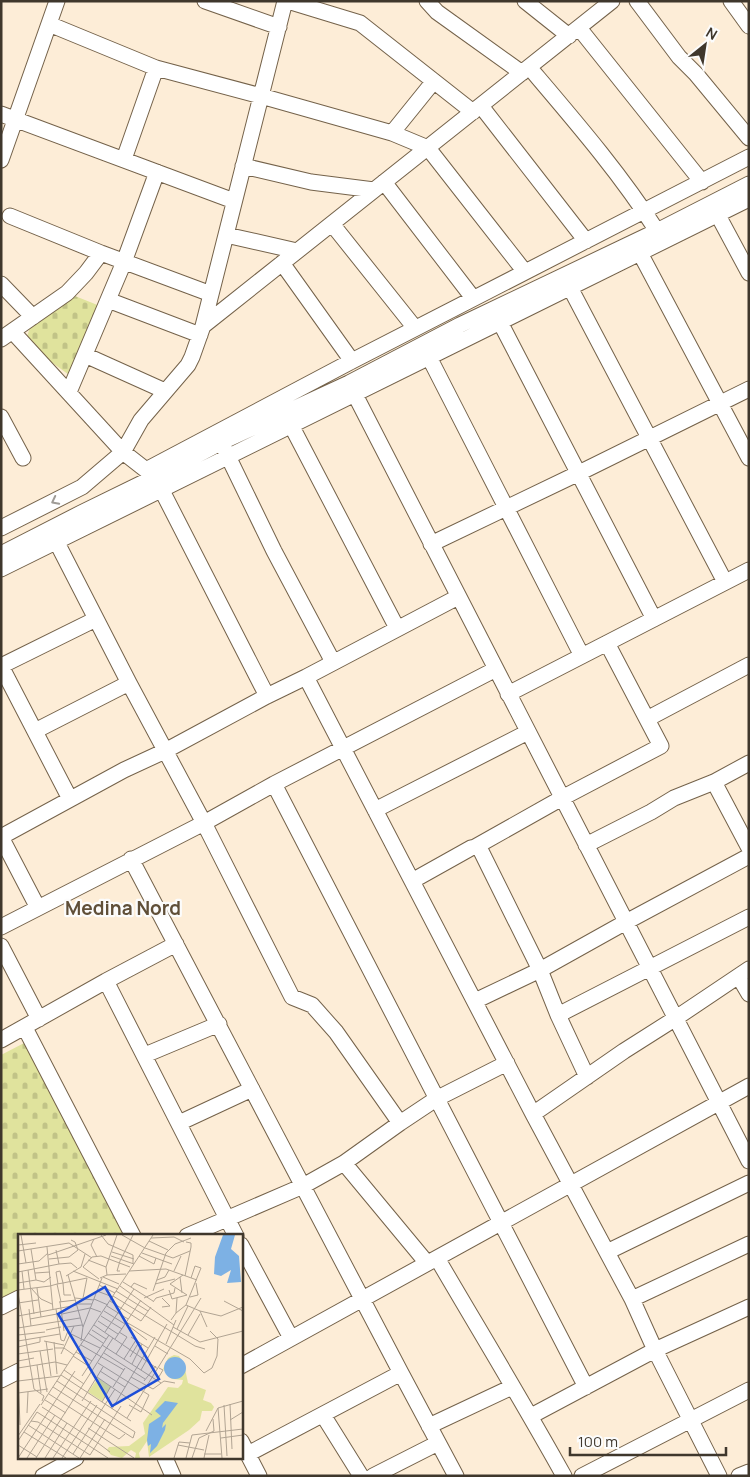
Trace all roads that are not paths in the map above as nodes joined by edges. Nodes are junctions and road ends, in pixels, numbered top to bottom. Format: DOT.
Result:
graph roads {
  1 [pos="57,1"];
  2 [pos="205,1"];
  3 [pos="287,1"];
  4 [pos="427,1"];
  5 [pos="525,1"];
  6 [pos="612,1"];
  7 [pos="637,1"];
  8 [pos="731,1"];
  9 [pos="49,24"];
  10 [pos="749,26"];
  11 [pos="279,27"];
  12 [pos="574,32"];
  13 [pos="156,68"];
  14 [pos="526,70"];
  15 [pos="434,81"];
  16 [pos="261,96"];
  17 [pos="477,109"];
  18 [pos="8,116"];
  19 [pos="392,133"];
  20 [pos="749,138"];
  21 [pos="428,148"];
  22 [pos="749,158"];
  23 [pos="1,160"];
  24 [pos="124,160"];
  25 [pos="242,166"];
  26 [pos="157,172"];
  27 [pos="702,182"];
  28 [pos="749,184"];
  29 [pos="379,186"];
  30 [pos="749,199"];
  31 [pos="234,201"];
  32 [pos="715,208"];
  33 [pos="644,211"];
  34 [pos="10,216"];
  35 [pos="332,224"];
  36 [pos="657,231"];
  37 [pos="226,235"];
  38 [pos="586,241"];
  39 [pos="636,248"];
  40 [pos="298,251"];
  41 [pos="101,253"];
  42 [pos="124,262"];
  43 [pos="282,263"];
  44 [pos="525,272"];
  45 [pos="749,273"];
  46 [pos="567,282"];
  47 [pos="1,284"];
  48 [pos="210,294"];
  49 [pos="473,298"];
  50 [pos="108,300"];
  51 [pos="33,317"];
  52 [pos="500,322"];
  53 [pos="415,328"];
  54 [pos="202,331"];
  55 [pos="7,335"];
  56 [pos="85,355"];
  57 [pos="429,357"];
  58 [pos="352,361"];
  59 [pos="351,388"];
  60 [pos="749,389"];
  61 [pos="165,391"];
  62 [pos="69,392"];
  63 [pos="720,404"];
  64 [pos="2,419"];
  65 [pos="291,425"];
  66 [pos="648,437"];
  67 [pos="222,442"];
  68 [pos="123,452"];
  69 [pos="228,456"];
  70 [pos="23,458"];
  71 [pos="749,458"];
  72 [pos="578,473"];
  73 [pos="154,479"];
  74 [pos="82,487"];
  75 [pos="506,508"];
  76 [pos="80,513"];
  77 [pos="1,528"];
  78 [pos="53,535"];
  79 [pos="431,544"];
  80 [pos="1,554"];
  81 [pos="1,569"];
  82 [pos="749,570"];
  83 [pos="725,582"];
  84 [pos="458,597"];
  85 [pos="96,619"];
  86 [pos="654,619"];
  87 [pos="397,628"];
  88 [pos="607,643"];
  89 [pos="582,656"];
  90 [pos="332,662"];
  91 [pos="749,664"];
  92 [pos="1,666"];
  93 [pos="496,669"];
  94 [pos="306,677"];
  95 [pos="129,683"];
  96 [pos="508,694"];
  97 [pos="267,696"];
  98 [pos="647,719"];
  99 [pos="35,731"];
  100 [pos="528,732"];
  101 [pos="342,749"];
  102 [pos="165,751"];
  103 [pos="749,763"];
  104 [pos="714,782"];
  105 [pos="274,784"];
  106 [pos="562,798"];
  107 [pos="70,799"];
  108 [pos="375,810"];
  109 [pos="204,822"];
  110 [pos="586,844"];
  111 [pos="475,847"];
  112 [pos="749,848"];
  113 [pos="749,856"];
  114 [pos="131,859"];
  115 [pos="412,881"];
  116 [pos="38,908"];
  117 [pos="749,917"];
  118 [pos="626,922"];
  119 [pos="1,927"];
  120 [pos="176,944"];
  121 [pos="1,946"];
  122 [pos="649,968"];
  123 [pos="540,970"];
  124 [pos="744,973"];
  125 [pos="106,981"];
  126 [pos="749,994"];
  127 [pos="475,1001"];
  128 [pos="558,1015"];
  129 [pos="676,1018"];
  130 [pos="40,1019"];
  131 [pos="219,1024"];
  132 [pos="24,1028"];
  133 [pos="1,1040"];
  134 [pos="145,1055"];
  135 [pos="507,1063"];
  136 [pos="587,1077"];
  137 [pos="749,1086"];
  138 [pos="252,1089"];
  139 [pos="436,1099"];
  140 [pos="718,1102"];
  141 [pos="534,1114"];
  142 [pos="179,1123"];
  143 [pos="400,1123"];
  144 [pos="749,1161"];
  145 [pos="344,1163"];
  146 [pos="749,1183"];
  147 [pos="570,1184"];
  148 [pos="303,1186"];
  149 [pos="227,1219"];
  150 [pos="501,1222"];
  151 [pos="132,1234"];
  152 [pos="192,1234"];
  153 [pos="235,1234"];
  154 [pos="749,1244"];
  155 [pos="242,1247"];
  156 [pos="607,1252"];
  157 [pos="432,1261"];
  158 [pos="18,1298"];
  159 [pos="362,1299"];
  160 [pos="632,1299"];
  161 [pos="1,1307"];
  162 [pos="749,1307"];
  163 [pos="291,1338"];
  164 [pos="655,1350"];
  165 [pos="242,1365"];
  166 [pos="18,1372"];
  167 [pos="401,1373"];
  168 [pos="1,1380"];
  169 [pos="512,1387"];
  170 [pos="586,1387"];
  171 [pos="749,1390"];
  172 [pos="323,1415"];
  173 [pos="531,1416"];
  174 [pos="691,1419"];
  175 [pos="429,1426"];
  176 [pos="438,1443"];
  177 [pos="245,1448"];
  178 [pos="72,1460"];
  179 [pos="165,1460"];
  180 [pos="749,1472"];
  181 [pos="43,1476"];
  182 [pos="173,1476"];
  183 [pos="259,1476"];
  184 [pos="361,1476"];
  185 [pos="373,1476"];
  186 [pos="456,1476"];
  187 [pos="564,1476"];
  188 [pos="582,1476"];
  189 [pos="719,1476"];
  190 [pos="739,1476"];
  1 -- 9 [label="street"];
  2 -- 11 [label="street"];
  3 -- 11 [label="street"];
  3 -- 15 [label="street"];
  4 -- 14 [label="street"];
  5 -- 12 [label="street"];
  6 -- 12 [label="street"];
  7 -- 20 [label="street"];
  8 -- 10 [label="street"];
  9 -- 13 [label="street"];
  9 -- 18 [label="street"];
  11 -- 16 [label="street"];
  12 -- 14 [label="street"];
  12 -- 27 [label="street"];
  13 -- 16 [label="street"];
  13 -- 24 [label="street"];
  14 -- 17 [label="street"];
  14 -- 33 [label="street"];
  15 -- 17 [label="street"];
  15 -- 19 [label="street"];
  16 -- 19 [label="street"];
  16 -- 25 [label="street"];
  17 -- 21 [label="street"];
  17 -- 38 [label="street"];
  18 -- 23 [label="street"];
  18 -- 24 [label="street"];
  19 -- 21 [label="street"];
  21 -- 29 [label="street"];
  21 -- 44 [label="street"];
  22 -- 27 [label="street"];
  24 -- 26 [label="street"];
  25 -- 29 [label="street"];
  25 -- 31 [label="street"];
  26 -- 31 [label="street"];
  26 -- 42 [label="street"];
  27 -- 33 [label="street"];
  28 -- 32 [label="street"];
  29 -- 35 [label="street"];
  29 -- 49 [label="street"];
  30 -- 32 [label="street"];
  31 -- 37 [label="street"];
  32 -- 36 [label="street"];
  32 -- 39 [label="street"];
  32 -- 45 [label="street"];
  33 -- 36 [label="street"];
  33 -- 38 [label="street"];
  34 -- 41 [label="street"];
  35 -- 40 [label="street"];
  35 -- 53 [label="street"];
  36 -- 39 [label="street"];
  37 -- 40 [label="street"];
  37 -- 48 [label="street"];
  38 -- 44 [label="street"];
  39 -- 46 [label="street"];
  39 -- 63 [label="street"];
  40 -- 43 [label="street"];
  41 -- 42 [label="street"];
  41 -- 51 [label="street"];
  42 -- 48 [label="street"];
  42 -- 50 [label="street"];
  43 -- 54 [label="street"];
  43 -- 58 [label="street"];
  44 -- 49 [label="street"];
  46 -- 52 [label="street"];
  46 -- 59 [label="street"];
  46 -- 66 [label="street"];
  47 -- 51 [label="street"];
  48 -- 54 [label="street"];
  49 -- 53 [label="street"];
  50 -- 54 [label="street"];
  50 -- 56 [label="street"];
  51 -- 55 [label="street"];
  52 -- 57 [label="street"];
  52 -- 72 [label="street"];
  53 -- 58 [label="street"];
  54 -- 61 [label="street"];
  55 -- 62 [label="street"];
  56 -- 61 [label="street"];
  56 -- 62 [label="street"];
  57 -- 59 [label="street"];
  57 -- 75 [label="street"];
  58 -- 73 [label="street"];
  59 -- 65 [label="street"];
  59 -- 67 [label="street"];
  59 -- 79 [label="street"];
  60 -- 63 [label="street"];
  61 -- 68 [label="street"];
  62 -- 68 [label="street"];
  63 -- 66 [label="street"];
  63 -- 71 [label="street"];
  64 -- 70 [label="street"];
  65 -- 69 [label="street"];
  65 -- 87 [label="street"];
  66 -- 72 [label="street"];
  66 -- 83 [label="street"];
  67 -- 69 [label="street"];
  67 -- 73 [label="street"];
  68 -- 73 [label="street"];
  68 -- 74 [label="street"];
  69 -- 73 [label="street"];
  69 -- 90 [label="street"];
  72 -- 75 [label="street"];
  72 -- 86 [label="street"];
  73 -- 76 [label="street"];
  73 -- 78 [label="street"];
  73 -- 97 [label="street"];
  74 -- 76 [label="street"];
  74 -- 77 [label="street, one-way"];
  75 -- 79 [label="street"];
  75 -- 89 [label="street"];
  76 -- 78 [label="street"];
  78 -- 80 [label="street"];
  78 -- 81 [label="street"];
  78 -- 85 [label="street"];
  79 -- 84 [label="street"];
  82 -- 83 [label="street"];
  83 -- 86 [label="street"];
  84 -- 87 [label="street"];
  84 -- 93 [label="street"];
  85 -- 92 [label="street"];
  85 -- 95 [label="street"];
  86 -- 88 [label="street"];
  87 -- 90 [label="street"];
  88 -- 89 [label="street"];
  88 -- 98 [label="street"];
  89 -- 96 [label="street"];
  90 -- 94 [label="street"];
  91 -- 98 [label="street"];
  92 -- 99 [label="street"];
  93 -- 96 [label="street"];
  93 -- 101 [label="street"];
  94 -- 97 [label="street"];
  94 -- 101 [label="street"];
  95 -- 99 [label="street"];
  95 -- 102 [label="street"];
  96 -- 100 [label="street"];
  97 -- 102 [label="street"];
  98 -- 106 [label="street"];
  99 -- 107 [label="street"];
  100 -- 106 [label="street"];
  100 -- 108 [label="street"];
  101 -- 105 [label="street"];
  101 -- 108 [label="street"];
  102 -- 107 [label="street"];
  102 -- 109 [label="street"];
  103 -- 104 [label="street"];
  104 -- 110 [label="street"];
  104 -- 112 [label="street"];
  105 -- 109 [label="street"];
  105 -- 139 [label="street"];
  106 -- 110 [label="street"];
  106 -- 111 [label="street"];
  107 -- 116 [label="street"];
  108 -- 115 [label="street"];
  109 -- 114 [label="street"];
  109 -- 143 [label="street"];
  110 -- 118 [label="street"];
  111 -- 115 [label="street"];
  111 -- 123 [label="street"];
  113 -- 118 [label="street"];
  114 -- 116 [label="street"];
  114 -- 120 [label="street"];
  115 -- 127 [label="street"];
  116 -- 119 [label="street"];
  117 -- 122 [label="street"];
  118 -- 122 [label="street"];
  118 -- 123 [label="street"];
  120 -- 125 [label="street"];
  120 -- 131 [label="street"];
  121 -- 130 [label="street"];
  122 -- 128 [label="street"];
  122 -- 129 [label="street"];
  123 -- 127 [label="street"];
  123 -- 128 [label="street"];
  124 -- 126 [label="street"];
  124 -- 129 [label="street"];
  125 -- 130 [label="street"];
  125 -- 134 [label="street"];
  127 -- 135 [label="street"];
  128 -- 136 [label="street"];
  129 -- 136 [label="street"];
  129 -- 140 [label="street"];
  130 -- 132 [label="street"];
  131 -- 134 [label="street"];
  131 -- 138 [label="street"];
  132 -- 133 [label="street"];
  132 -- 151 [label="street"];
  134 -- 142 [label="street"];
  135 -- 139 [label="street"];
  135 -- 141 [label="street"];
  136 -- 141 [label="street"];
  137 -- 140 [label="street"];
  138 -- 142 [label="street"];
  138 -- 148 [label="street"];
  139 -- 143 [label="street"];
  139 -- 150 [label="street"];
  140 -- 144 [label="street"];
  140 -- 147 [label="street"];
  141 -- 147 [label="street"];
  142 -- 149 [label="street"];
  143 -- 145 [label="street"];
  145 -- 148 [label="street"];
  145 -- 157 [label="street"];
  146 -- 156 [label="street"];
  147 -- 150 [label="street"];
  147 -- 156 [label="street"];
  148 -- 149 [label="street"];
  148 -- 159 [label="street"];
  149 -- 152 [label="street"];
  149 -- 153 [label="street"];
  150 -- 157 [label="street"];
  150 -- 170 [label="street"];
  154 -- 160 [label="street"];
  155 -- 163 [label="street"];
  156 -- 160 [label="street"];
  157 -- 159 [label="street"];
  157 -- 169 [label="street"];
  158 -- 161 [label="street"];
  159 -- 163 [label="street"];
  159 -- 167 [label="street"];
  160 -- 164 [label="street"];
  162 -- 164 [label="street"];
  163 -- 165 [label="street"];
  164 -- 170 [label="street"];
  164 -- 174 [label="street"];
  166 -- 168 [label="street"];
  167 -- 172 [label="street"];
  167 -- 175 [label="street"];
  169 -- 173 [label="street"];
  169 -- 175 [label="street"];
  170 -- 173 [label="street"];
  171 -- 174 [label="street"];
  172 -- 177 [label="street"];
  172 -- 184 [label="street"];
  173 -- 187 [label="street"];
  174 -- 188 [label="street"];
  174 -- 189 [label="street"];
  175 -- 176 [label="street"];
  176 -- 185 [label="street"];
  176 -- 186 [label="street"];
  177 -- 183 [label="street"];
  178 -- 181 [label="street"];
  179 -- 182 [label="street"];
  180 -- 190 [label="street"];
}
